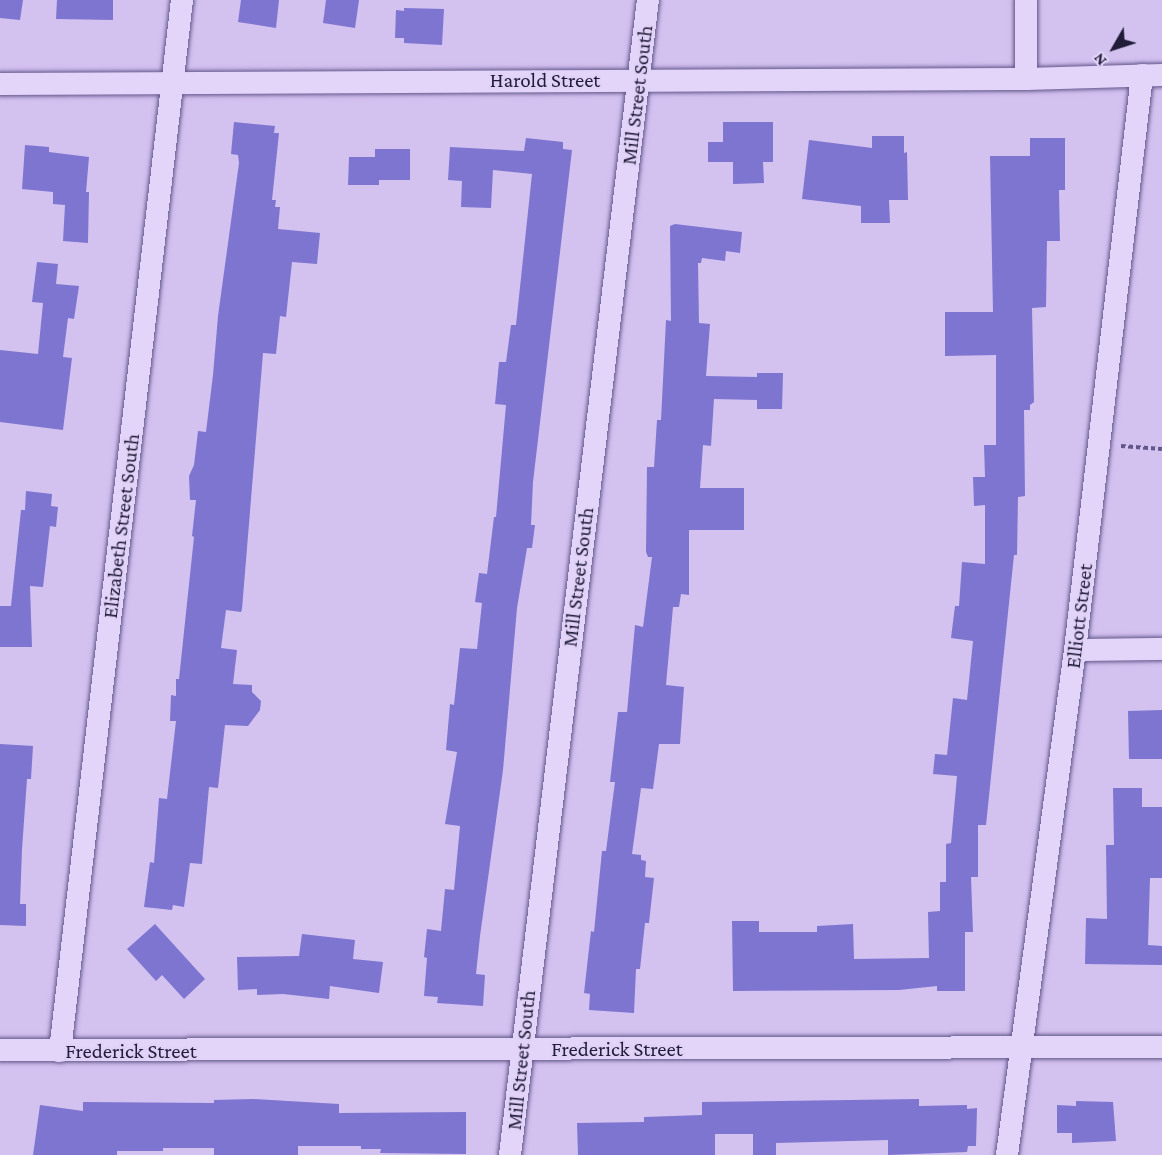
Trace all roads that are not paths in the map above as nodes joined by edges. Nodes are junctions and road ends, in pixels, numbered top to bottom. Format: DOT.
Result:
graph roads {
  1 [pos="182,0"];
  2 [pos="648,0"];
  3 [pos="1026,0"];
  4 [pos="1152,75"];
  5 [pos="1026,79"];
  6 [pos="638,80"];
  7 [pos="172,82"];
  8 [pos="0,84"];
  9 [pos="1162,649"];
  10 [pos="1075,650"];
  11 [pos="1162,1047"];
  12 [pos="522,1049"];
  13 [pos="1020,1049"];
  14 [pos="0,1050"];
  15 [pos="60,1051"];
  16 [pos="510,1155"];
  17 [pos="1007,1155"];
  1 -- 7 [label="street, Elizabeth Street South"];
  2 -- 6 [label="street, Mill Street South"];
  3 -- 5 [label="street"];
  4 -- 5 [label="street, Harold Street"];
  4 -- 10 [label="street, Elliott Street"];
  5 -- 6 [label="street, Harold Street"];
  6 -- 7 [label="street, Harold Street"];
  6 -- 12 [label="street, Mill Street South"];
  7 -- 8 [label="street, Harold Street"];
  7 -- 15 [label="street, Elizabeth Street South"];
  9 -- 10 [label="street"];
  10 -- 13 [label="street, Elliott Street"];
  11 -- 13 [label="street, Frederick Street"];
  12 -- 13 [label="street, Frederick Street"];
  12 -- 15 [label="street, Frederick Street"];
  12 -- 16 [label="street, Mill Street South"];
  13 -- 17 [label="street, Elliott Street"];
  14 -- 15 [label="street, Frederick Street"];
}
